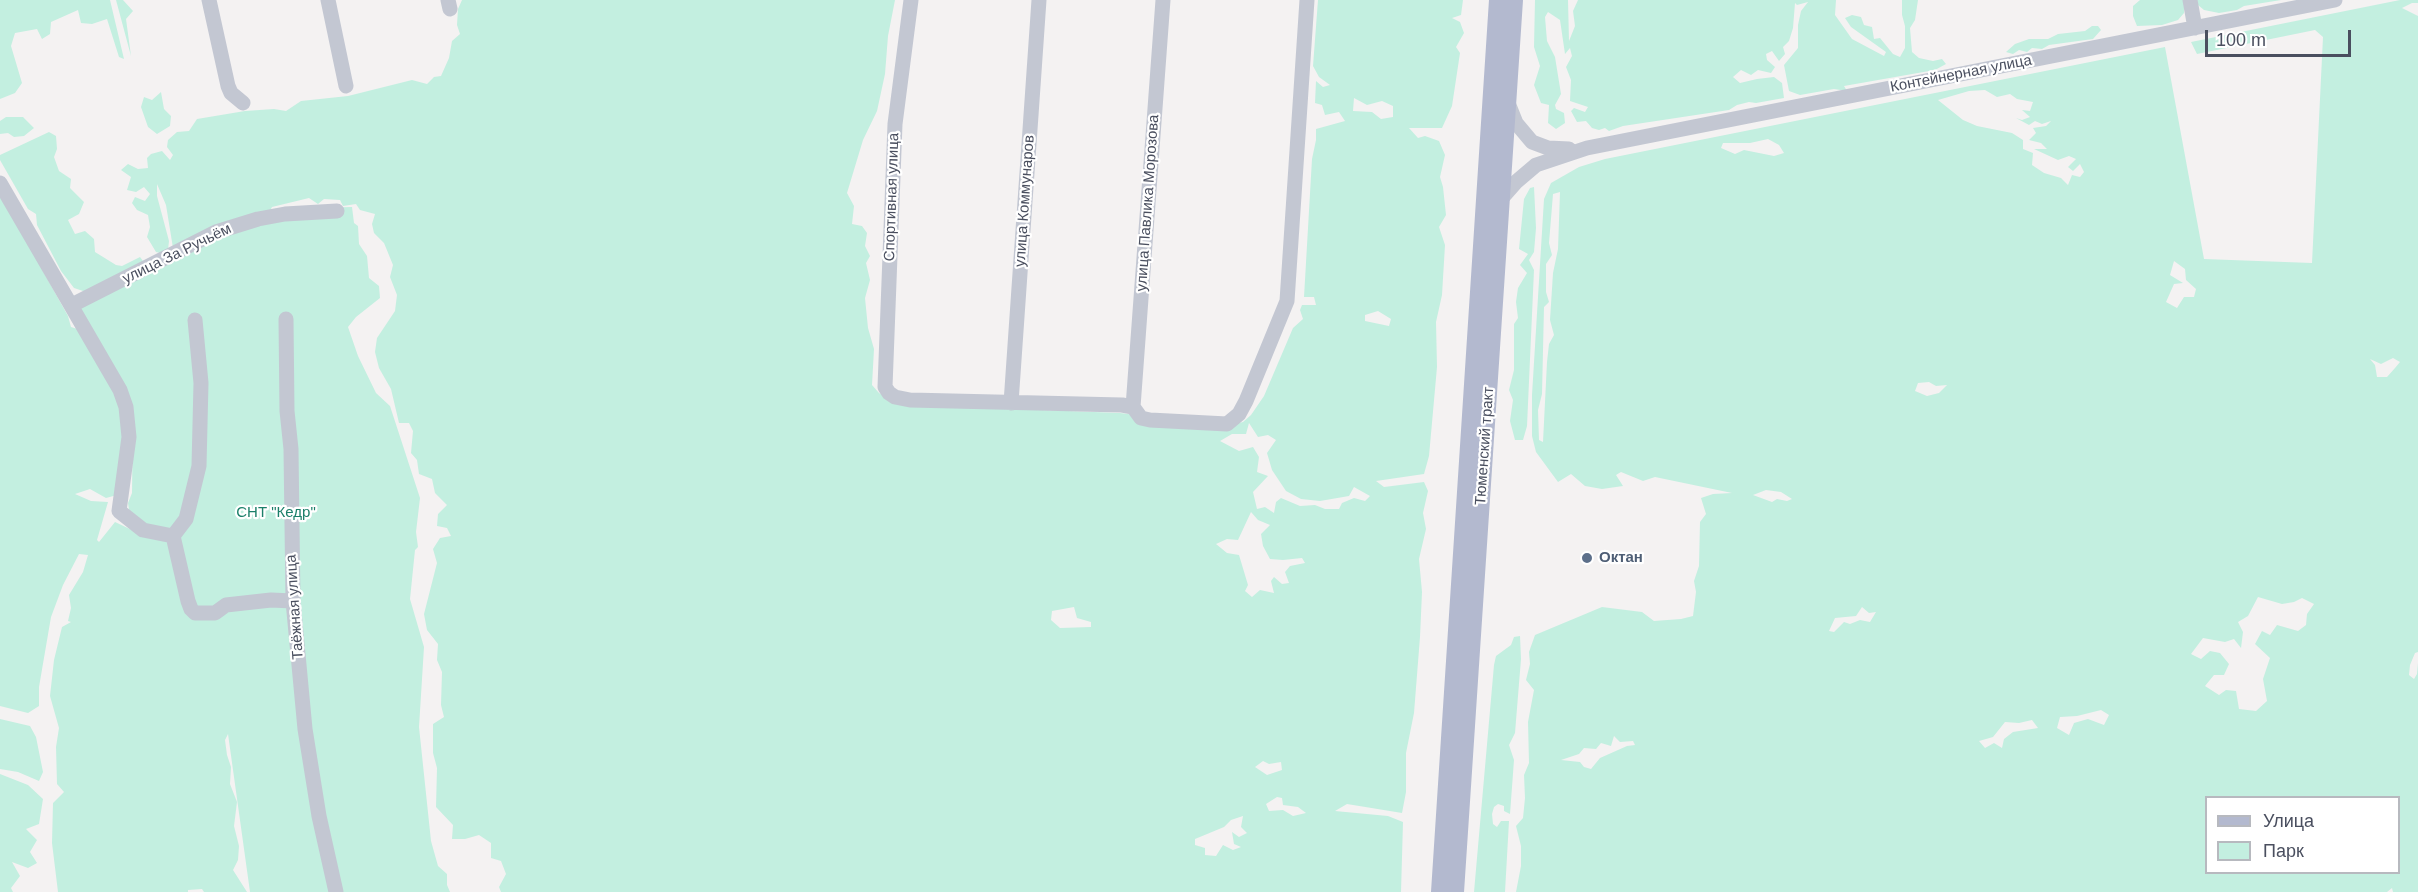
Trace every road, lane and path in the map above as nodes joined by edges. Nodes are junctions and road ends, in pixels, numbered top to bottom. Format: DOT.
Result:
graph roads {
  1 [pos="209,0"];
  2 [pos="328,0"];
  3 [pos="911,0"];
  4 [pos="1039,0"];
  5 [pos="1163,0"];
  6 [pos="1307,0"];
  7 [pos="1498,0"];
  8 [pos="1514,0"];
  9 [pos="2190,0"];
  10 [pos="2335,0"];
  11 [pos="2195,28"];
  12 [pos="346,86"];
  13 [pos="1507,102"];
  14 [pos="243,103"];
  15 [pos="1587,148"];
  16 [pos="0,183"];
  17 [pos="1501,199"];
  18 [pos="337,211"];
  19 [pos="70,301"];
  20 [pos="286,319"];
  21 [pos="195,320"];
  22 [pos="1011,403"];
  23 [pos="1132,406"];
  24 [pos="173,536"];
  25 [pos="293,601"];
  26 [pos="336,892"];
  27 [pos="1440,892"];
  28 [pos="1455,892"];
  1 -- 14 [label="street"];
  2 -- 12 [label="street"];
  3 -- 22 [label="street, Спортивная улица"];
  4 -- 22 [label="street, улица Коммунаров"];
  5 -- 23 [label="street, улица Павлика Морозова"];
  6 -- 23 [label="street"];
  7 -- 27 [label="main road, Тюменский тракт"];
  8 -- 13 [label="main road, Тюменский тракт"];
  9 -- 11 [label="street"];
  10 -- 11 [label="street, Контейнерная улица"];
  11 -- 15 [label="street, Контейнерная улица"];
  13 -- 15 [label="street, Контейнерная улица"];
  13 -- 17 [label="main road, Тюменский тракт"];
  15 -- 17 [label="street, Контейнерная улица"];
  16 -- 19 [label="street"];
  17 -- 28 [label="main road, Тюменский тракт"];
  18 -- 19 [label="street, улица За Ручьём"];
  19 -- 24 [label="street"];
  20 -- 25 [label="street, Таёжная улица"];
  21 -- 24 [label="street"];
  22 -- 23 [label="street"];
  24 -- 25 [label="street"];
  25 -- 26 [label="street, Таёжная улица"];
}
